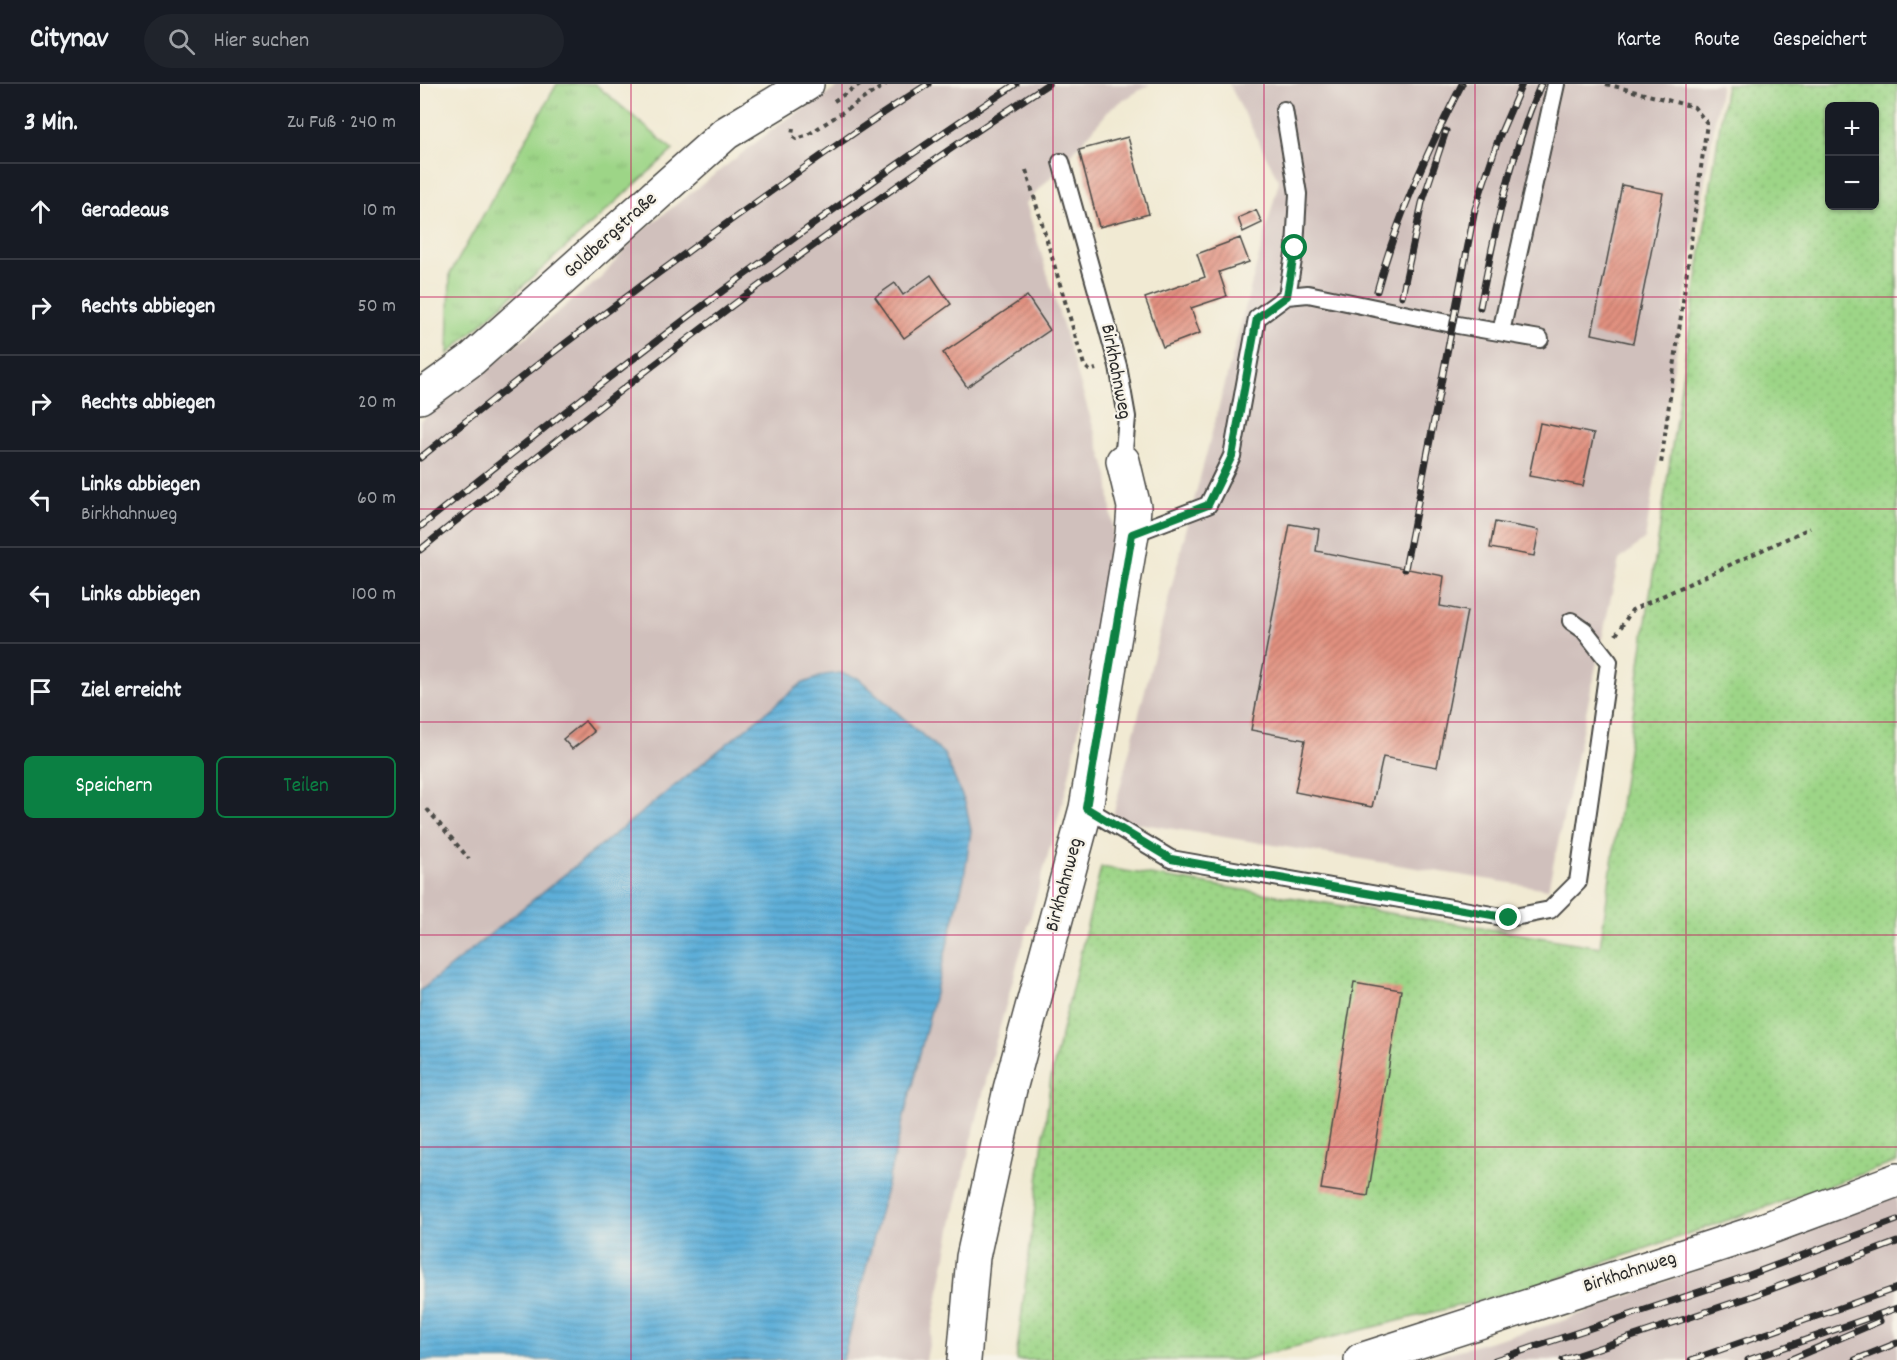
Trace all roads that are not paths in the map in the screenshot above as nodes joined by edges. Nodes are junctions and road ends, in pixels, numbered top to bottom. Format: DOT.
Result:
graph roads {
  1 [pos="1556,84"];
  2 [pos="820,93"];
  3 [pos="1284,110"];
  4 [pos="1061,162"];
  5 [pos="1287,296"];
  6 [pos="1501,332"];
  7 [pos="1540,339"];
  8 [pos="420,397"];
  9 [pos="1123,461"];
  10 [pos="1132,534"];
  11 [pos="1571,621"];
  12 [pos="1086,808"];
  13 [pos="1897,1180"];
  14 [pos="964,1360"];
  15 [pos="1361,1360"];
  1 -- 6 [label="lane"];
  2 -- 8 [label="street, Goldbergstraße"];
  3 -- 5 [label="lane"];
  4 -- 9 [label="lane, Birkhahnweg"];
  5 -- 6 [label="lane"];
  5 -- 10 [label="lane"];
  6 -- 7 [label="lane"];
  9 -- 10 [label="street, Birkhahnweg"];
  10 -- 12 [label="street, Birkhahnweg"];
  11 -- 12 [label="lane"];
  12 -- 14 [label="street, Birkhahnweg"];
  13 -- 15 [label="street, Birkhahnweg"];
}
